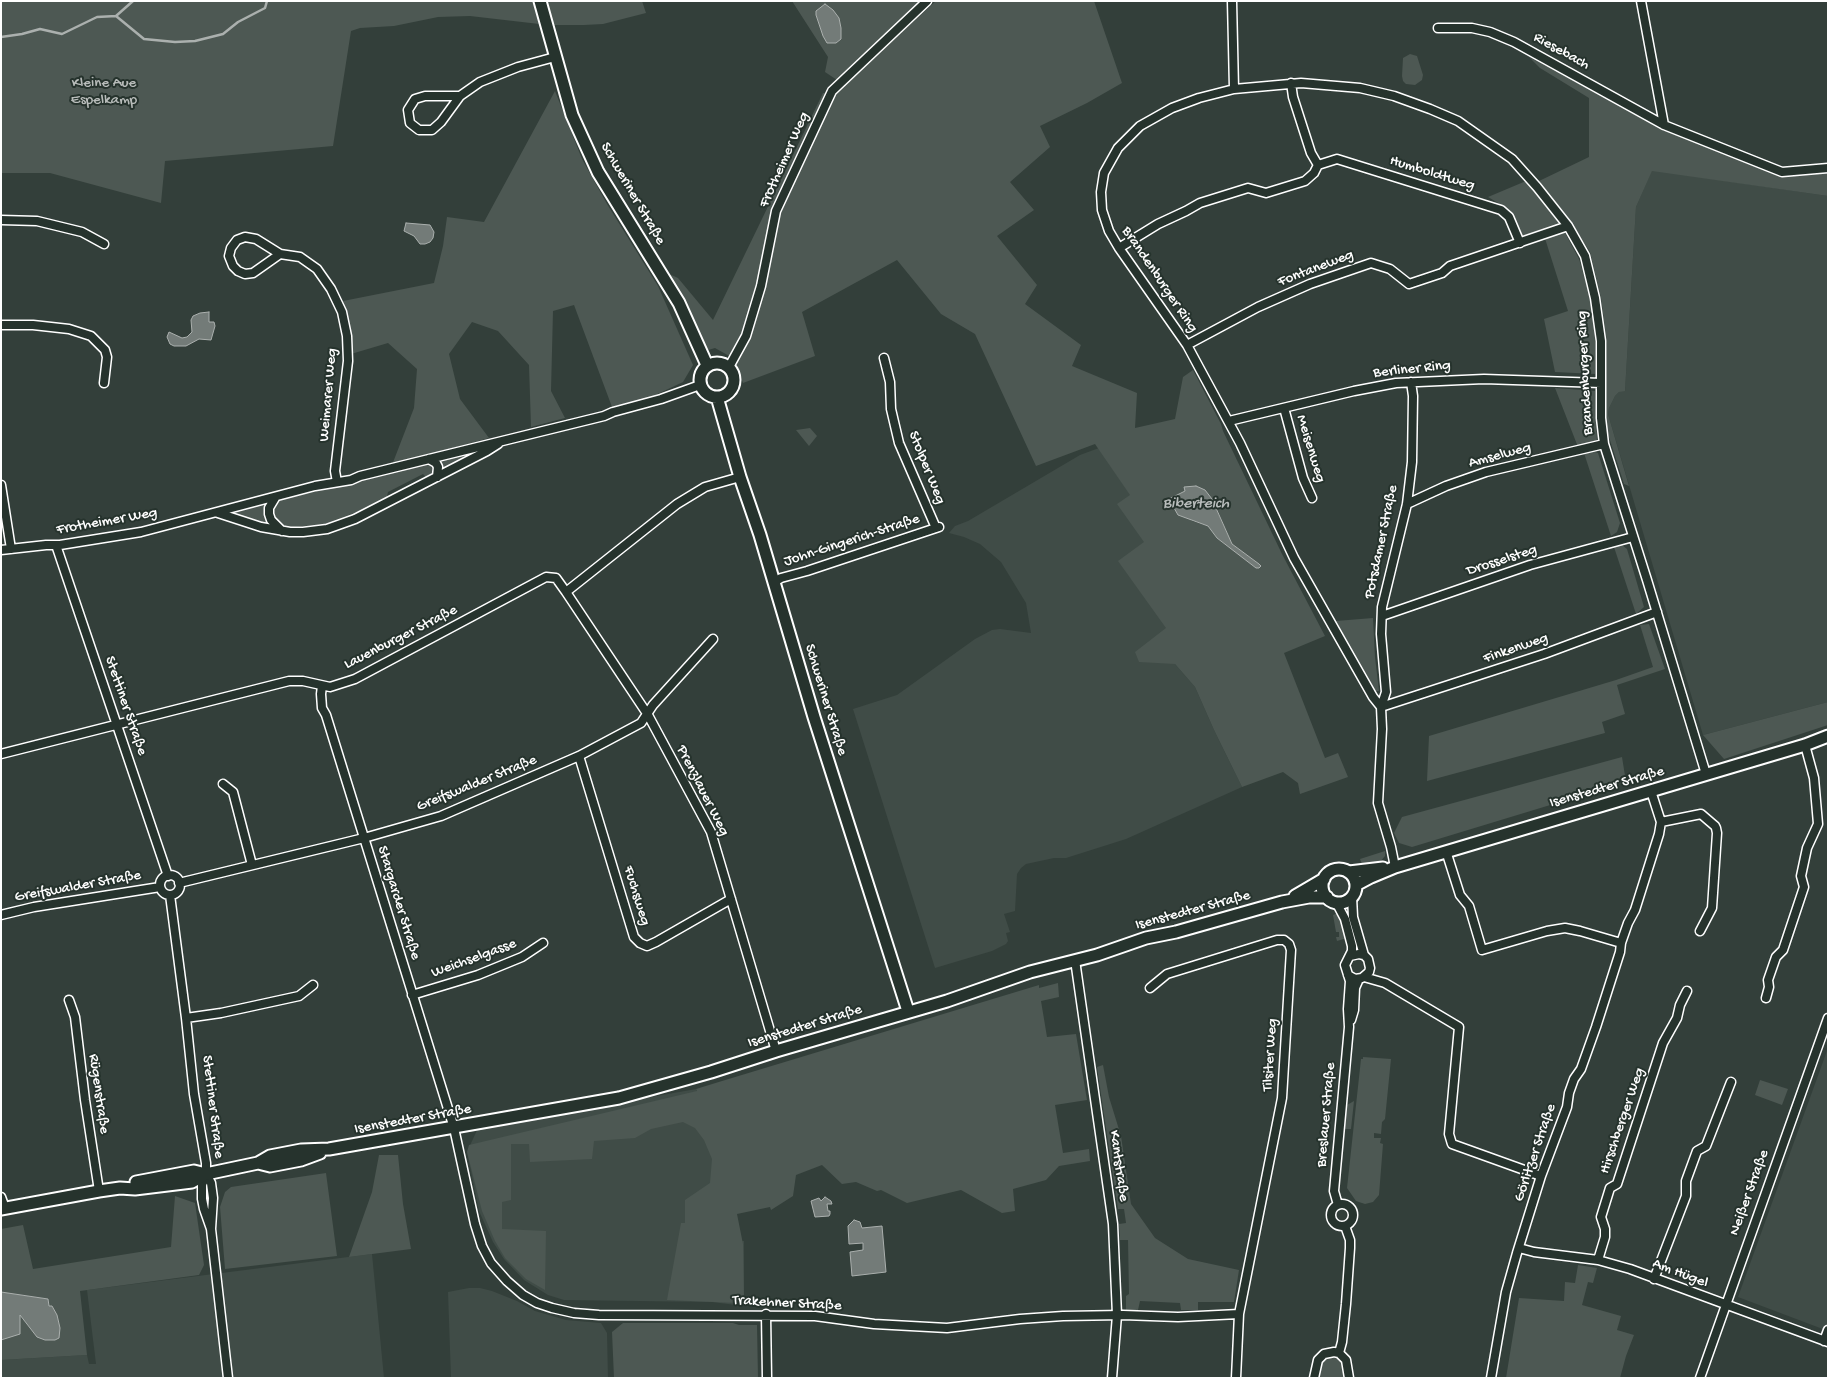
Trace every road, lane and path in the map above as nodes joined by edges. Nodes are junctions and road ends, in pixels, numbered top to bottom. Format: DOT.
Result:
graph roads {
  1 [pos="540,1"];
  2 [pos="927,1"];
  3 [pos="1232,1"];
  4 [pos="1640,1"];
  5 [pos="1438,28"];
  6 [pos="555,57"];
  7 [pos="1291,83"];
  8 [pos="1234,89"];
  9 [pos="460,96"];
  10 [pos="1664,125"];
  11 [pos="1318,165"];
  12 [pos="1828,168"];
  13 [pos="1,220"];
  14 [pos="1568,226"];
  15 [pos="1520,243"];
  16 [pos="104,244"];
  17 [pos="1119,248"];
  18 [pos="280,254"];
  19 [pos="1,325"];
  20 [pos="1187,345"];
  21 [pos="884,358"];
  22 [pos="707,366"];
  23 [pos="729,366"];
  24 [pos="1411,382"];
  25 [pos="104,383"];
  26 [pos="1601,383"];
  27 [pos="700,385"];
  28 [pos="717,397"];
  29 [pos="1284,408"];
  30 [pos="1229,421"];
  31 [pos="502,441"];
  32 [pos="1604,444"];
  33 [pos="429,459"];
  34 [pos="437,477"];
  35 [pos="740,477"];
  36 [pos="337,482"];
  37 [pos="1,485"];
  38 [pos="275,498"];
  39 [pos="1312,498"];
  40 [pos="1407,504"];
  41 [pos="217,513"];
  42 [pos="938,527"];
  43 [pos="282,530"];
  44 [pos="1633,537"];
  45 [pos="56,545"];
  46 [pos="11,549"];
  47 [pos="1,550"];
  48 [pos="774,582"];
  49 [pos="566,592"];
  50 [pos="1657,612"];
  51 [pos="1382,616"];
  52 [pos="713,639"];
  53 [pos="322,686"];
  54 [pos="1381,707"];
  55 [pos="648,715"];
  56 [pos="117,725"];
  57 [pos="1828,736"];
  58 [pos="1805,745"];
  59 [pos="1,754"];
  60 [pos="579,756"];
  61 [pos="1706,774"];
  62 [pos="223,784"];
  63 [pos="1651,791"];
  64 [pos="1661,822"];
  65 [pos="364,838"];
  66 [pos="1446,851"];
  67 [pos="252,865"];
  68 [pos="1395,867"];
  69 [pos="1349,872"];
  70 [pos="168,876"];
  71 [pos="1324,879"];
  72 [pos="179,883"];
  73 [pos="160,887"];
  74 [pos="1354,891"];
  75 [pos="170,895"];
  76 [pos="731,899"];
  77 [pos="1332,900"];
  78 [pos="1282,902"];
  79 [pos="1,916"];
  80 [pos="1700,931"];
  81 [pos="543,943"];
  82 [pos="1621,943"];
  83 [pos="1364,955"];
  84 [pos="1350,956"];
  85 [pos="1075,960"];
  86 [pos="1370,968"];
  87 [pos="1348,975"];
  88 [pos="1362,978"];
  89 [pos="1385,983"];
  90 [pos="313,985"];
  91 [pos="1150,988"];
  92 [pos="1687,991"];
  93 [pos="412,996"];
  94 [pos="1766,998"];
  95 [pos="69,1000"];
  96 [pos="908,1011"];
  97 [pos="186,1018"];
  98 [pos="1828,1018"];
  99 [pos="1349,1027"];
  100 [pos="776,1051"];
  101 [pos="1731,1082"];
  102 [pos="454,1128"];
  103 [pos="206,1174"];
  104 [pos="1541,1176"];
  105 [pos="99,1191"];
  106 [pos="1,1197"];
  107 [pos="1338,1205"];
  108 [pos="3,1209"];
  109 [pos="1345,1226"];
  110 [pos="1519,1248"];
  111 [pos="1598,1260"];
  112 [pos="1654,1279"];
  113 [pos="1725,1305"];
  114 [pos="766,1314"];
  115 [pos="1239,1314"];
  116 [pos="1117,1315"];
  117 [pos="1828,1330"];
  118 [pos="1826,1341"];
  119 [pos="1339,1353"];
  120 [pos="1348,1375"];
  121 [pos="228,1378"];
  122 [pos="767,1378"];
  123 [pos="1112,1378"];
  124 [pos="1236,1378"];
  125 [pos="1316,1378"];
  126 [pos="1491,1378"];
  127 [pos="1700,1378"];
  1 -- 6 [label="street, Schweriner Straße"];
  2 -- 23 [label="street, Frotheimer Weg"];
  3 -- 8 [label="street"];
  4 -- 10 [label="street"];
  5 -- 10 [label="street, Riesebach"];
  6 -- 9 [label="street"];
  6 -- 22 [label="street, Schweriner Straße"];
  7 -- 8 [label="street, Brandenburger Ring"];
  7 -- 11 [label="street"];
  7 -- 14 [label="street, Brandenburger Ring"];
  8 -- 17 [label="street, Brandenburger Ring"];
  9 -- 9 [label="street"];
  10 -- 12 [label="street, Riesebach"];
  11 -- 15 [label="street, Humboldtweg"];
  11 -- 17 [label="street"];
  13 -- 16 [label="street"];
  14 -- 15 [label="street, Fontaneweg"];
  14 -- 26 [label="street, Brandenburger Ring"];
  15 -- 20 [label="street, Fontaneweg"];
  17 -- 20 [label="street, Brandenburger Ring"];
  18 -- 18 [label="street, Weimarer Weg"];
  18 -- 36 [label="street, Weimarer Weg"];
  19 -- 25 [label="street"];
  20 -- 30 [label="street, Brandenburger Ring"];
  21 -- 42 [label="street, Stolper Weg"];
  22 -- 23 [label="street"];
  22 -- 27 [label="street"];
  23 -- 28 [label="street"];
  24 -- 26 [label="street, Berliner Ring"];
  24 -- 29 [label="street, Berliner Ring"];
  24 -- 40 [label="street, Potsdamer Straße"];
  26 -- 32 [label="street, Brandenburger Ring"];
  27 -- 28 [label="street"];
  27 -- 31 [label="street, Frotheimer Weg"];
  28 -- 35 [label="street, Schweriner Straße"];
  29 -- 30 [label="street, Berliner Ring"];
  29 -- 39 [label="street, Meisenweg"];
  30 -- 54 [label="street, Brandenburger Ring"];
  31 -- 33 [label="street, Frotheimer Weg"];
  31 -- 34 [label="street, Frotheimer Weg"];
  32 -- 40 [label="street, Amselweg"];
  32 -- 44 [label="street, Brandenburger Ring"];
  33 -- 34 [label="street"];
  33 -- 36 [label="street, Frotheimer Weg"];
  34 -- 43 [label="street, Frotheimer Weg"];
  35 -- 48 [label="street, Schweriner Straße"];
  35 -- 49 [label="street"];
  36 -- 38 [label="street, Frotheimer Weg"];
  37 -- 46 [label="street"];
  38 -- 41 [label="street, Frotheimer Weg"];
  38 -- 43 [label="street"];
  40 -- 51 [label="street, Potsdamer Straße"];
  41 -- 43 [label="street, Frotheimer Weg"];
  41 -- 45 [label="street, Frotheimer Weg"];
  42 -- 48 [label="street, John-Gingerich-Straße"];
  44 -- 50 [label="street, Brandenburger Ring"];
  44 -- 51 [label="street, Drosselsteg"];
  45 -- 46 [label="street, Frotheimer Weg"];
  45 -- 56 [label="street, Stettiner Straße"];
  46 -- 47 [label="street, Frotheimer Weg"];
  48 -- 96 [label="street, Schweriner Straße"];
  49 -- 53 [label="street, Lauenburger Straße"];
  49 -- 55 [label="street, Prenzlauer Weg"];
  50 -- 54 [label="street, Finkenweg"];
  50 -- 61 [label="street, Brandenburger Ring"];
  51 -- 54 [label="street, Potsdamer Straße"];
  52 -- 55 [label="street, Greifswalder Straße"];
  53 -- 56 [label="street, Lauenburger Straße"];
  53 -- 65 [label="street, Stargarder Straße"];
  54 -- 68 [label="street"];
  55 -- 60 [label="street, Greifswalder Straße"];
  55 -- 76 [label="street, Prenzlauer Weg"];
  56 -- 59 [label="street, Lauenburger Straße"];
  56 -- 70 [label="street, Stettiner Straße"];
  57 -- 58 [label="street, Isenstedter Straße"];
  58 -- 61 [label="street, Isenstedter Straße"];
  58 -- 94 [label="street"];
  60 -- 65 [label="street, Greifswalder Straße"];
  60 -- 76 [label="street, Fuchsweg"];
  61 -- 63 [label="street, Isenstedter Straße"];
  62 -- 67 [label="street"];
  63 -- 64 [label="street"];
  63 -- 66 [label="street, Isenstedter Straße"];
  64 -- 80 [label="street"];
  64 -- 82 [label="street, Görlitzer Straße"];
  65 -- 67 [label="street, Greifswalder Straße"];
  65 -- 93 [label="street, Stargarder Straße"];
  66 -- 68 [label="street, Isenstedter Straße"];
  66 -- 82 [label="street"];
  67 -- 72 [label="street, Greifswalder Straße"];
  68 -- 69 [label="street, Isenstedter Straße"];
  68 -- 74 [label="street, Isenstedter Straße"];
  69 -- 71 [label="street"];
  69 -- 74 [label="street"];
  70 -- 72 [label="street"];
  70 -- 73 [label="street"];
  71 -- 77 [label="street"];
  71 -- 78 [label="street, Isenstedter Straße"];
  72 -- 75 [label="street"];
  73 -- 75 [label="street"];
  73 -- 79 [label="street, Greifswalder Straße"];
  74 -- 77 [label="street"];
  74 -- 83 [label="street"];
  75 -- 97 [label="street, Stettiner Straße"];
  76 -- 100 [label="street, Prenzlauer Weg"];
  77 -- 78 [label="street, Isenstedter Straße"];
  77 -- 84 [label="street"];
  78 -- 85 [label="street, Isenstedter Straße"];
  81 -- 93 [label="street, Weichselgasse"];
  82 -- 104 [label="street, Görlitzer Straße"];
  83 -- 84 [label="street"];
  83 -- 86 [label="street"];
  84 -- 87 [label="street"];
  85 -- 96 [label="street, Isenstedter Straße"];
  85 -- 116 [label="street, Kantstraße"];
  86 -- 88 [label="street"];
  86 -- 89 [label="street"];
  87 -- 88 [label="street"];
  87 -- 99 [label="street, Breslauer Straße"];
  88 -- 89 [label="street"];
  88 -- 99 [label="street, Breslauer Straße"];
  89 -- 104 [label="street"];
  90 -- 97 [label="street"];
  91 -- 115 [label="street, Tilsiter Weg"];
  92 -- 111 [label="street, Hirschberger Weg"];
  93 -- 102 [label="street, Stargarder Straße"];
  95 -- 105 [label="street, Rügenstraße"];
  96 -- 100 [label="street, Isenstedter Straße"];
  97 -- 103 [label="street, Stettiner Straße"];
  98 -- 113 [label="street, Neißer Straße"];
  99 -- 107 [label="street, Breslauer Straße"];
  100 -- 102 [label="street, Isenstedter Straße"];
  101 -- 112 [label="street"];
  102 -- 103 [label="street, Isenstedter Straße"];
  102 -- 114 [label="street, Trakehner Straße"];
  103 -- 105 [label="street, Isenstedter Straße"];
  103 -- 121 [label="street, Stettiner Straße"];
  104 -- 110 [label="street, Görlitzer Straße"];
  105 -- 108 [label="street, Isenstedter Straße"];
  106 -- 108 [label="street"];
  107 -- 109 [label="street, Breslauer Straße"];
  107 -- 109 [label="street"];
  109 -- 119 [label="street"];
  110 -- 111 [label="street, Am Hügel"];
  110 -- 126 [label="street, Görlitzer Straße"];
  111 -- 112 [label="street, Am Hügel"];
  112 -- 113 [label="street, Am Hügel"];
  113 -- 118 [label="street, Am Hügel"];
  113 -- 127 [label="street, Neißer Straße"];
  114 -- 116 [label="street, Trakehner Straße"];
  114 -- 122 [label="street"];
  115 -- 116 [label="street, Trakehner Straße"];
  115 -- 124 [label="street"];
  116 -- 123 [label="street, Kantstraße"];
  117 -- 118 [label="street"];
  119 -- 120 [label="street"];
  119 -- 125 [label="street"];
}
